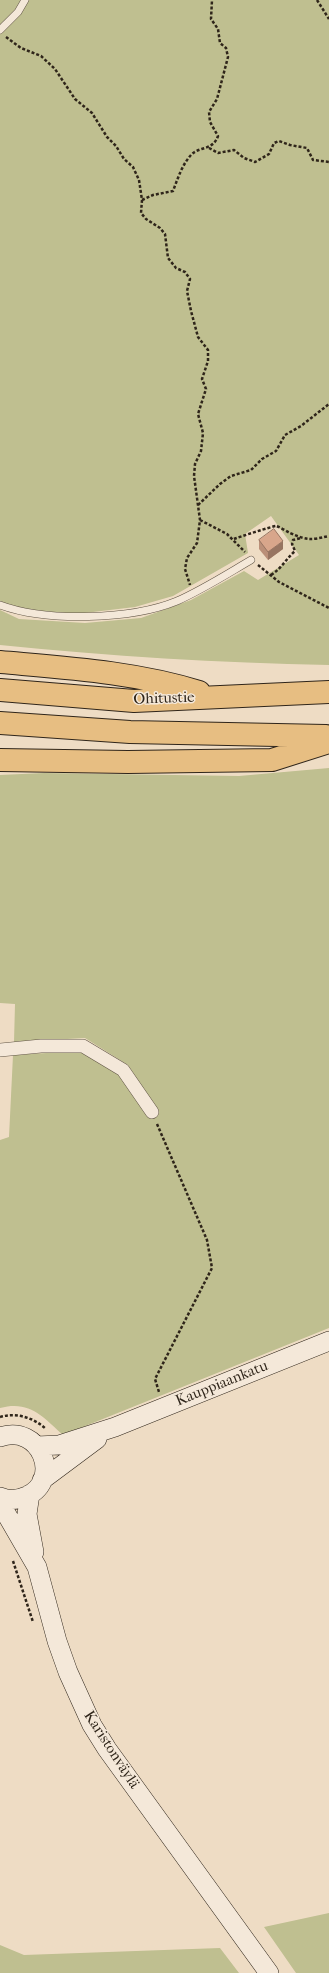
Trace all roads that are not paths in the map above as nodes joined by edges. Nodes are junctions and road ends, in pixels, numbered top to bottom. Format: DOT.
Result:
graph roads {
  1 [pos="25,0"];
  2 [pos="0,31"];
  3 [pos="251,560"];
  4 [pos="0,605"];
  5 [pos="0,662"];
  6 [pos="0,690"];
  7 [pos="329,692"];
  8 [pos="214,696"];
  9 [pos="0,723"];
  10 [pos="329,736"];
  11 [pos="329,742"];
  12 [pos="0,760"];
  13 [pos="0,1050"];
  14 [pos="152,1112"];
  15 [pos="329,1341"];
  16 [pos="115,1427"];
  17 [pos="0,1437"];
  18 [pos="37,1446"];
  19 [pos="42,1480"];
  20 [pos="30,1494"];
  21 [pos="0,1497"];
  22 [pos="0,1503"];
  23 [pos="37,1567"];
  24 [pos="269,1973"];
  1 -- 2 [label="lane"];
  3 -- 4 [label="lane"];
  5 -- 8 [label="highway"];
  6 -- 8 [label="highway, Ohitustie"];
  7 -- 8 [label="highway, Ohitustie"];
  9 -- 10 [label="highway"];
  11 -- 12 [label="highway"];
  13 -- 14 [label="street"];
  15 -- 16 [label="street, Kauppiaankatu"];
  16 -- 18 [label="street, Kauppiaankatu"];
  16 -- 19 [label="street, Kauppiaankatu"];
  17 -- 18 [label="street"];
  18 -- 19 [label="street"];
  19 -- 20 [label="street, Kauppiaankatu"];
  20 -- 21 [label="street"];
  20 -- 23 [label="street"];
  22 -- 23 [label="street, Karistonväylä"];
  23 -- 24 [label="street, Karistonväylä"];
}
